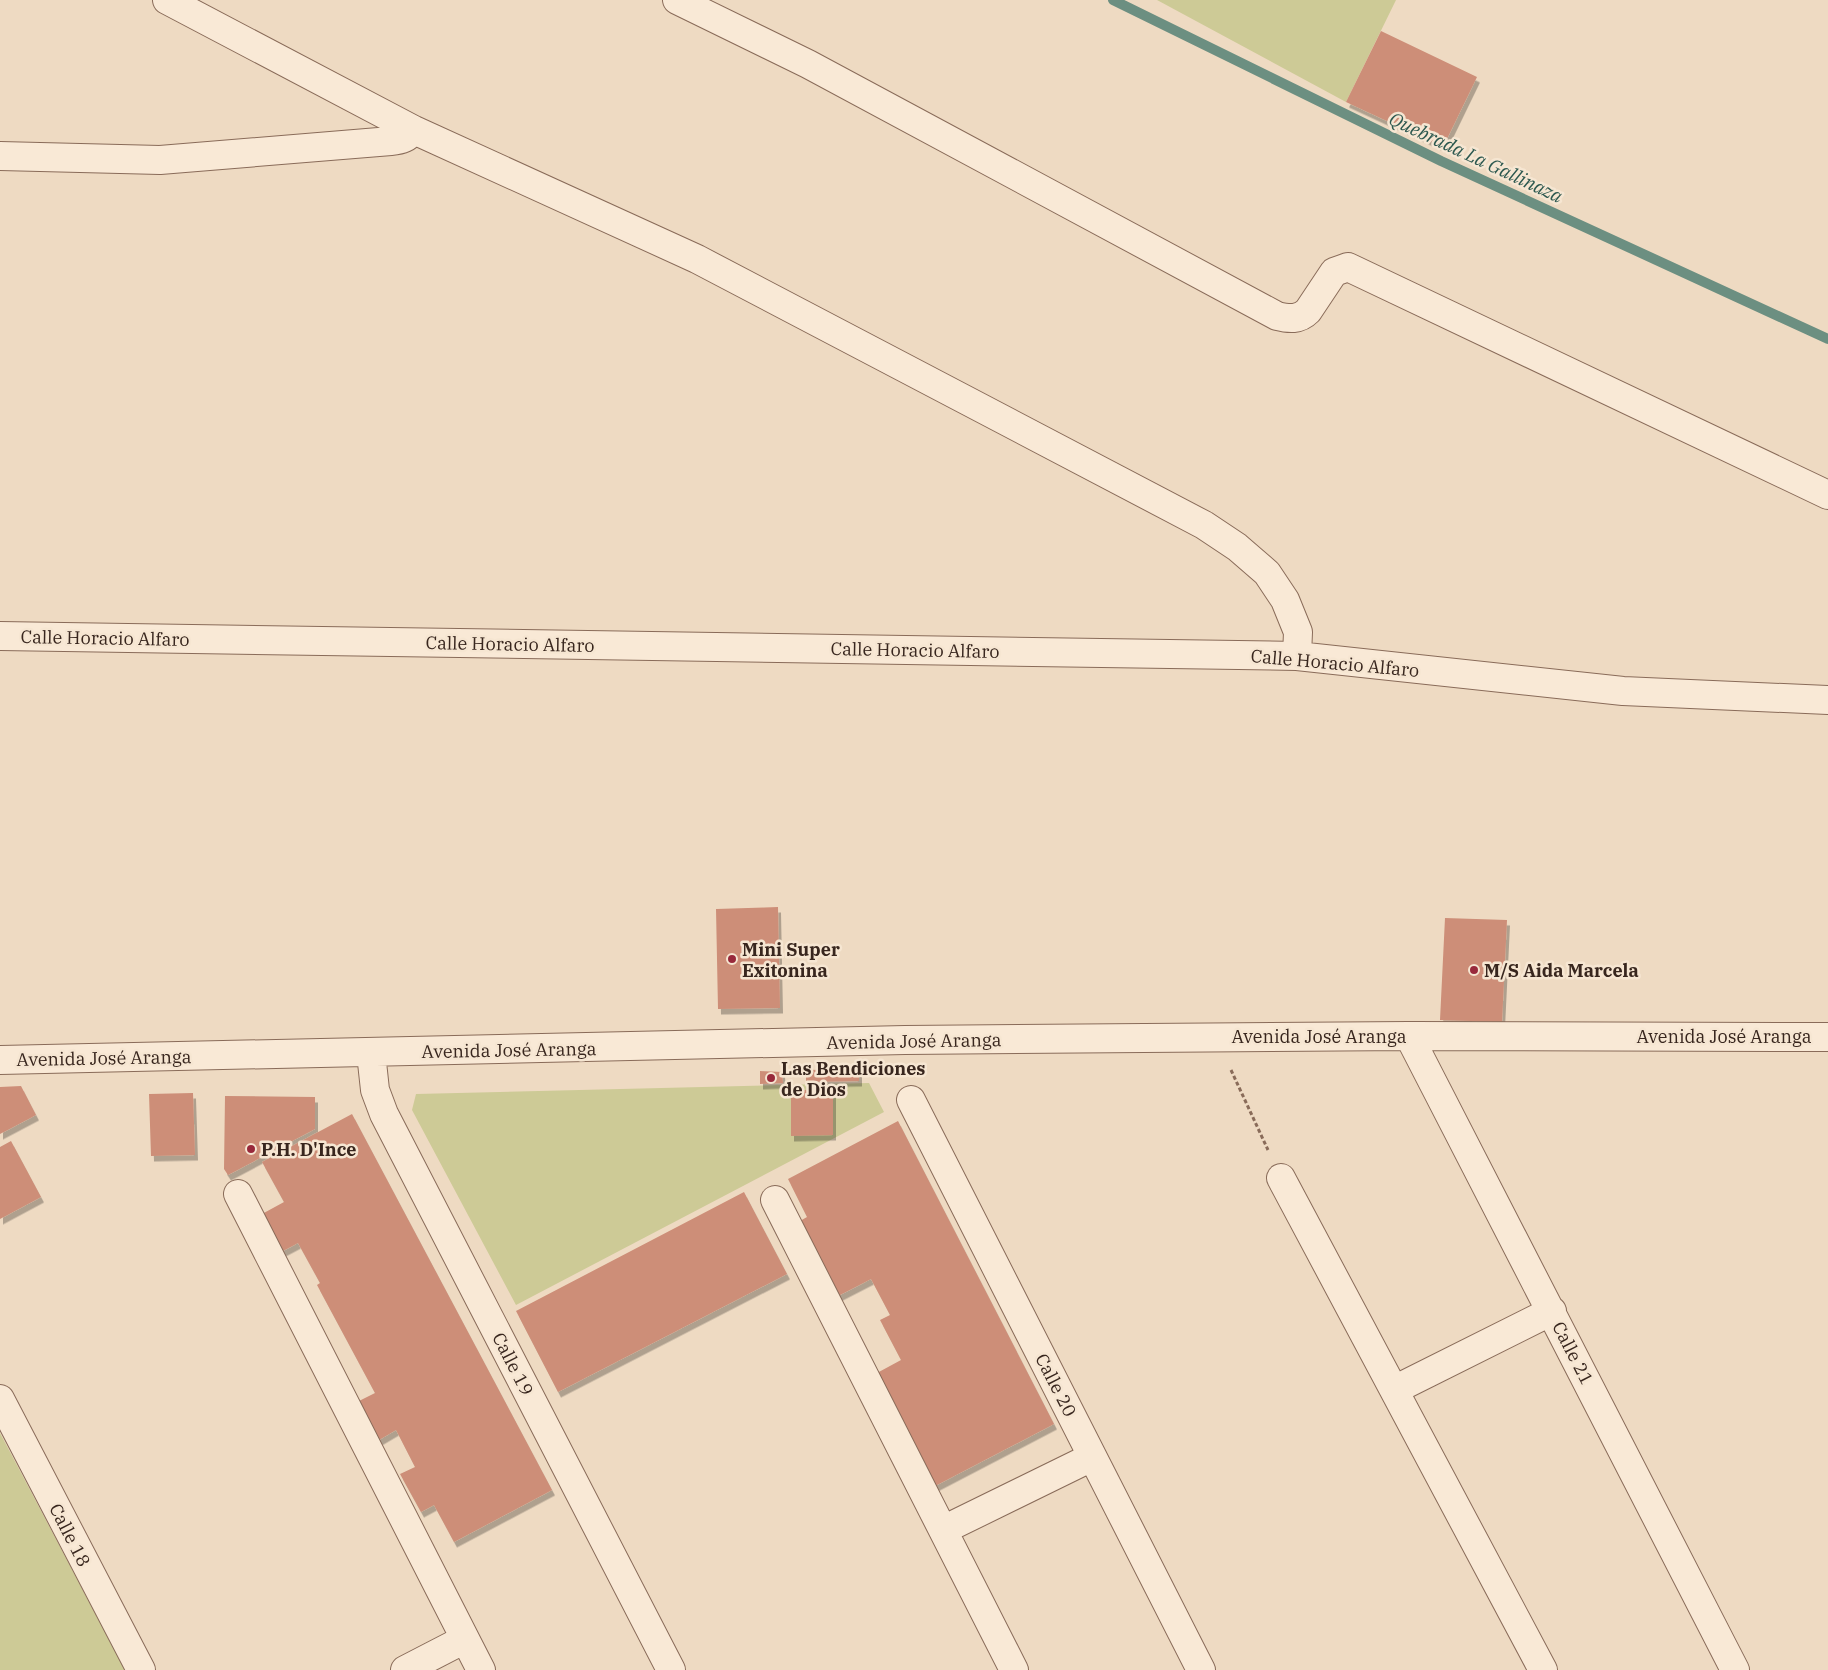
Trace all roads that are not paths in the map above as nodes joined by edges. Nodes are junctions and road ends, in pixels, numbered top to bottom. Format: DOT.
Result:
graph roads {
  1 [pos="167,0"];
  2 [pos="677,0"];
  3 [pos="414,130"];
  4 [pos="0,156"];
  5 [pos="1828,495"];
  6 [pos="0,636"];
  7 [pos="1297,656"];
  8 [pos="1828,700"];
  9 [pos="1409,1036"];
  10 [pos="1828,1037"];
  11 [pos="371,1053"];
  12 [pos="0,1060"];
  13 [pos="912,1100"];
  14 [pos="1281,1178"];
  15 [pos="238,1194"];
  16 [pos="775,1200"];
  17 [pos="1552,1311"];
  18 [pos="1394,1390"];
  19 [pos="0,1399"];
  20 [pos="1092,1457"];
  21 [pos="943,1530"];
  22 [pos="466,1639"];
  23 [pos="141,1670"];
  24 [pos="405,1670"];
  25 [pos="481,1670"];
  26 [pos="671,1670"];
  27 [pos="1014,1670"];
  28 [pos="1201,1670"];
  29 [pos="1543,1670"];
  30 [pos="1735,1670"];
  1 -- 3 [label="street"];
  2 -- 5 [label="street"];
  3 -- 4 [label="street"];
  3 -- 7 [label="street"];
  6 -- 7 [label="street, Calle Horacio Alfaro"];
  7 -- 8 [label="street, Calle Horacio Alfaro"];
  9 -- 10 [label="street, Avenida José Aranga"];
  9 -- 11 [label="street, Avenida José Aranga"];
  9 -- 17 [label="street, Calle 21"];
  11 -- 12 [label="street, Avenida José Aranga"];
  11 -- 26 [label="street, Calle 19"];
  13 -- 20 [label="street, Calle 20"];
  14 -- 18 [label="street"];
  15 -- 22 [label="street"];
  16 -- 21 [label="street"];
  17 -- 18 [label="street"];
  17 -- 30 [label="street, Calle 21"];
  18 -- 29 [label="street"];
  19 -- 23 [label="street, Calle 18"];
  20 -- 21 [label="street"];
  20 -- 28 [label="street, Calle 20"];
  21 -- 27 [label="street"];
  22 -- 24 [label="street"];
  22 -- 25 [label="street"];
}
